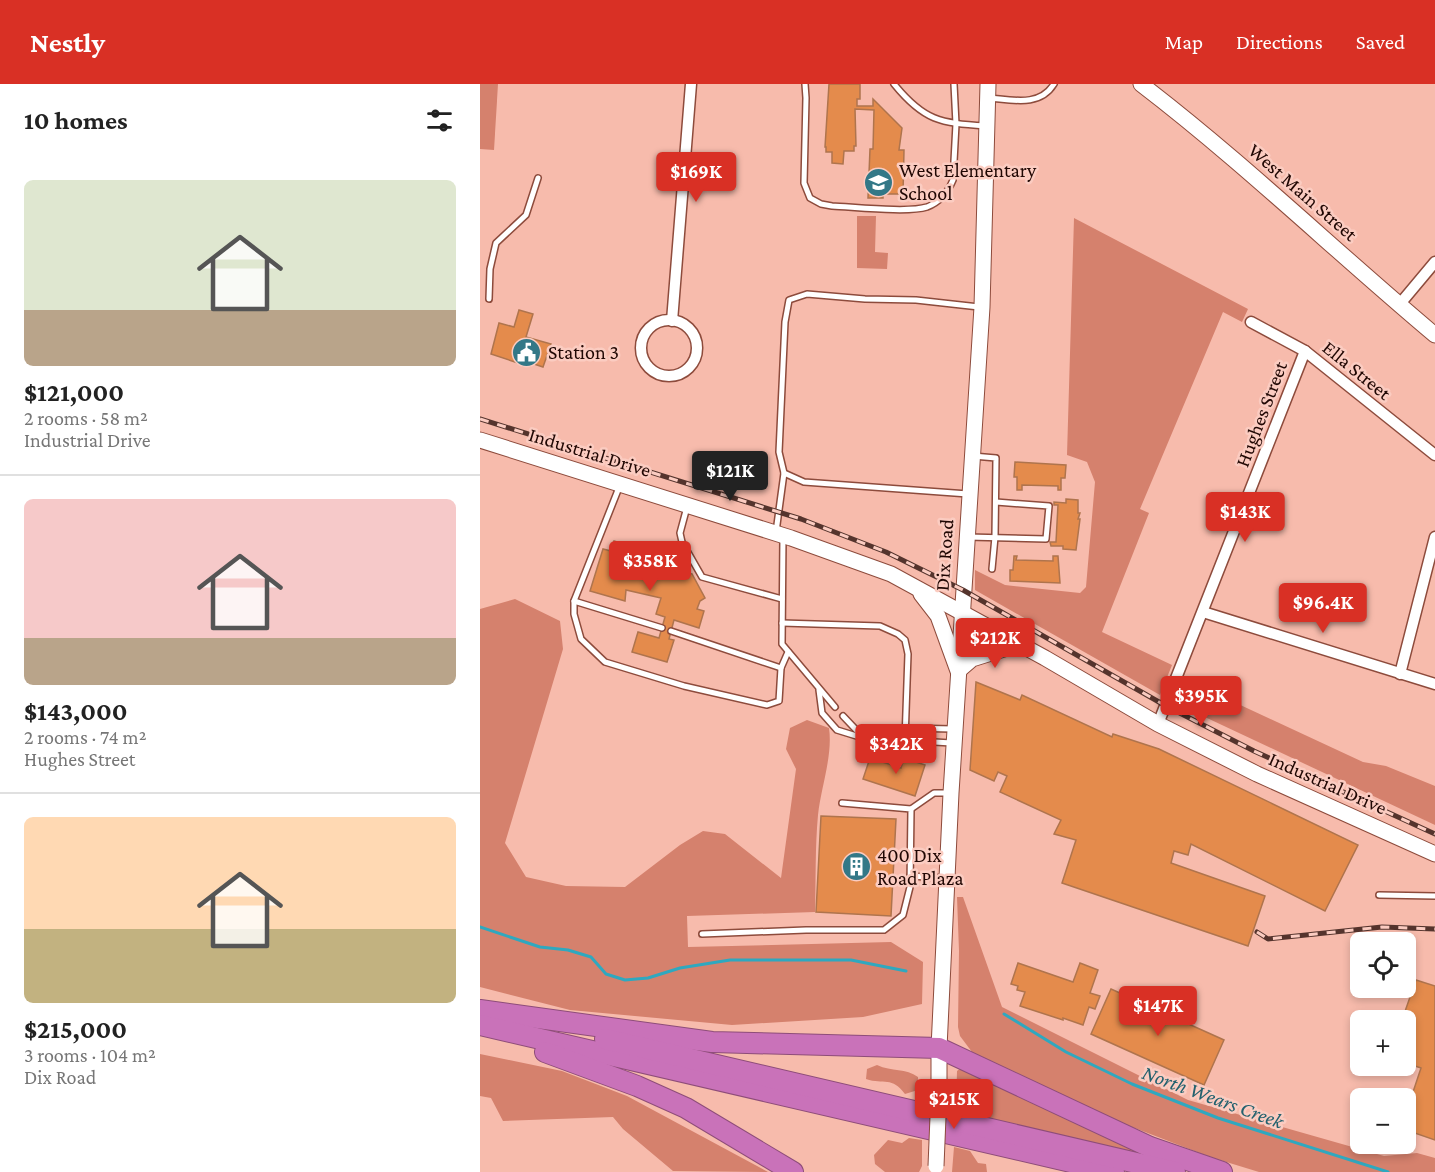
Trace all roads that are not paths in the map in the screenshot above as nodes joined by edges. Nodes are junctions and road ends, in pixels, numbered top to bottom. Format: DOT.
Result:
graph roads {
  1 [pos="691,84"];
  2 [pos="805,84"];
  3 [pos="894,84"];
  4 [pos="954,84"];
  5 [pos="1054,84"];
  6 [pos="1141,84"];
  7 [pos="988,91"];
  8 [pos="956,124"];
  9 [pos="987,126"];
  10 [pos="538,178"];
  11 [pos="1435,262"];
  12 [pos="489,299"];
  13 [pos="1399,304"];
  14 [pos="982,307"];
  15 [pos="672,321"];
  16 [pos="1251,322"];
  17 [pos="1435,334"];
  18 [pos="1305,351"];
  19 [pos="480,440"];
  20 [pos="1435,455"];
  21 [pos="972,456"];
  22 [pos="784,473"];
  23 [pos="621,484"];
  24 [pos="969,494"];
  25 [pos="996,502"];
  26 [pos="687,505"];
  27 [pos="779,534"];
  28 [pos="967,537"];
  29 [pos="995,537"];
  30 [pos="1435,537"];
  31 [pos="992,569"];
  32 [pos="916,587"];
  33 [pos="782,599"];
  34 [pos="574,601"];
  35 [pos="961,612"];
  36 [pos="1203,612"];
  37 [pos="782,623"];
  38 [pos="662,628"];
  39 [pos="671,631"];
  40 [pos="1020,644"];
  41 [pos="788,652"];
  42 [pos="782,668"];
  43 [pos="958,671"];
  44 [pos="1400,674"];
  45 [pos="1435,684"];
  46 [pos="819,689"];
  47 [pos="835,706"];
  48 [pos="843,716"];
  49 [pos="1158,724"];
  50 [pos="906,728"];
  51 [pos="954,736"];
  52 [pos="863,738"];
  53 [pos="906,740"];
  54 [pos="951,793"];
  55 [pos="842,803"];
  56 [pos="911,809"];
  57 [pos="1435,854"];
  58 [pos="910,876"];
  59 [pos="947,878"];
  60 [pos="1379,894"];
  61 [pos="1435,896"];
  62 [pos="702,934"];
  63 [pos="480,1010"];
  64 [pos="480,1027"];
  65 [pos="939,1048"];
  66 [pos="936,1169"];
  67 [pos="793,1172"];
  68 [pos="1114,1172"];
  69 [pos="1175,1172"];
  70 [pos="1222,1172"];
  1 -- 15 [label="street"];
  2 -- 8 [label="lane"];
  3 -- 8 [label="lane"];
  4 -- 8 [label="lane"];
  5 -- 7 [label="lane"];
  6 -- 13 [label="main road, West Main Street"];
  7 -- 9 [label="main road, Dix Road"];
  8 -- 9 [label="lane"];
  9 -- 14 [label="main road, Dix Road"];
  10 -- 12 [label="lane"];
  11 -- 13 [label="street"];
  13 -- 17 [label="main road, West Main Street"];
  14 -- 21 [label="main road, Dix Road"];
  14 -- 22 [label="lane"];
  15 -- 15 [label="street"];
  16 -- 18 [label="street, Ella Street"];
  18 -- 20 [label="street, Ella Street"];
  18 -- 36 [label="street, Hughes Street"];
  19 -- 23 [label="main road, Industrial Drive"];
  21 -- 24 [label="main road, Dix Road"];
  21 -- 25 [label="lane"];
  22 -- 24 [label="lane"];
  22 -- 27 [label="lane"];
  23 -- 26 [label="main road, Industrial Drive"];
  23 -- 34 [label="lane"];
  24 -- 28 [label="main road, Dix Road"];
  25 -- 29 [label="lane"];
  25 -- 29 [label="lane"];
  26 -- 27 [label="main road, Industrial Drive"];
  26 -- 33 [label="lane"];
  27 -- 32 [label="main road, Industrial Drive"];
  27 -- 33 [label="lane"];
  28 -- 29 [label="lane"];
  28 -- 35 [label="main road, Dix Road"];
  29 -- 31 [label="lane"];
  30 -- 44 [label="street"];
  32 -- 35 [label="main road, Industrial Drive"];
  32 -- 43 [label="main road"];
  33 -- 37 [label="lane"];
  34 -- 38 [label="lane"];
  34 -- 42 [label="lane"];
  35 -- 40 [label="main road, Industrial Drive"];
  35 -- 43 [label="main road, Dix Road"];
  36 -- 44 [label="street"];
  36 -- 49 [label="street, Hughes Street"];
  37 -- 41 [label="lane"];
  37 -- 50 [label="lane"];
  39 -- 42 [label="lane"];
  40 -- 43 [label="main road"];
  40 -- 49 [label="main road, Industrial Drive"];
  41 -- 42 [label="lane"];
  41 -- 46 [label="lane"];
  43 -- 51 [label="main road, Dix Road"];
  44 -- 45 [label="street"];
  46 -- 47 [label="lane"];
  46 -- 52 [label="lane"];
  48 -- 52 [label="lane"];
  49 -- 57 [label="main road, Industrial Drive"];
  50 -- 51 [label="lane"];
  50 -- 53 [label="lane"];
  51 -- 53 [label="lane"];
  51 -- 54 [label="main road, Dix Road"];
  52 -- 53 [label="lane"];
  54 -- 56 [label="lane"];
  54 -- 59 [label="main road, Dix Road"];
  55 -- 56 [label="lane"];
  56 -- 58 [label="lane"];
  58 -- 59 [label="lane"];
  58 -- 62 [label="lane"];
  59 -- 65 [label="main road, Dix Road"];
  60 -- 61 [label="lane"];
  63 -- 65 [label="highway"];
  63 -- 69 [label="highway"];
  64 -- 67 [label="highway"];
  64 -- 68 [label="highway"];
  65 -- 66 [label="main road, Dix Road, bridge"];
  65 -- 70 [label="highway"];
}
